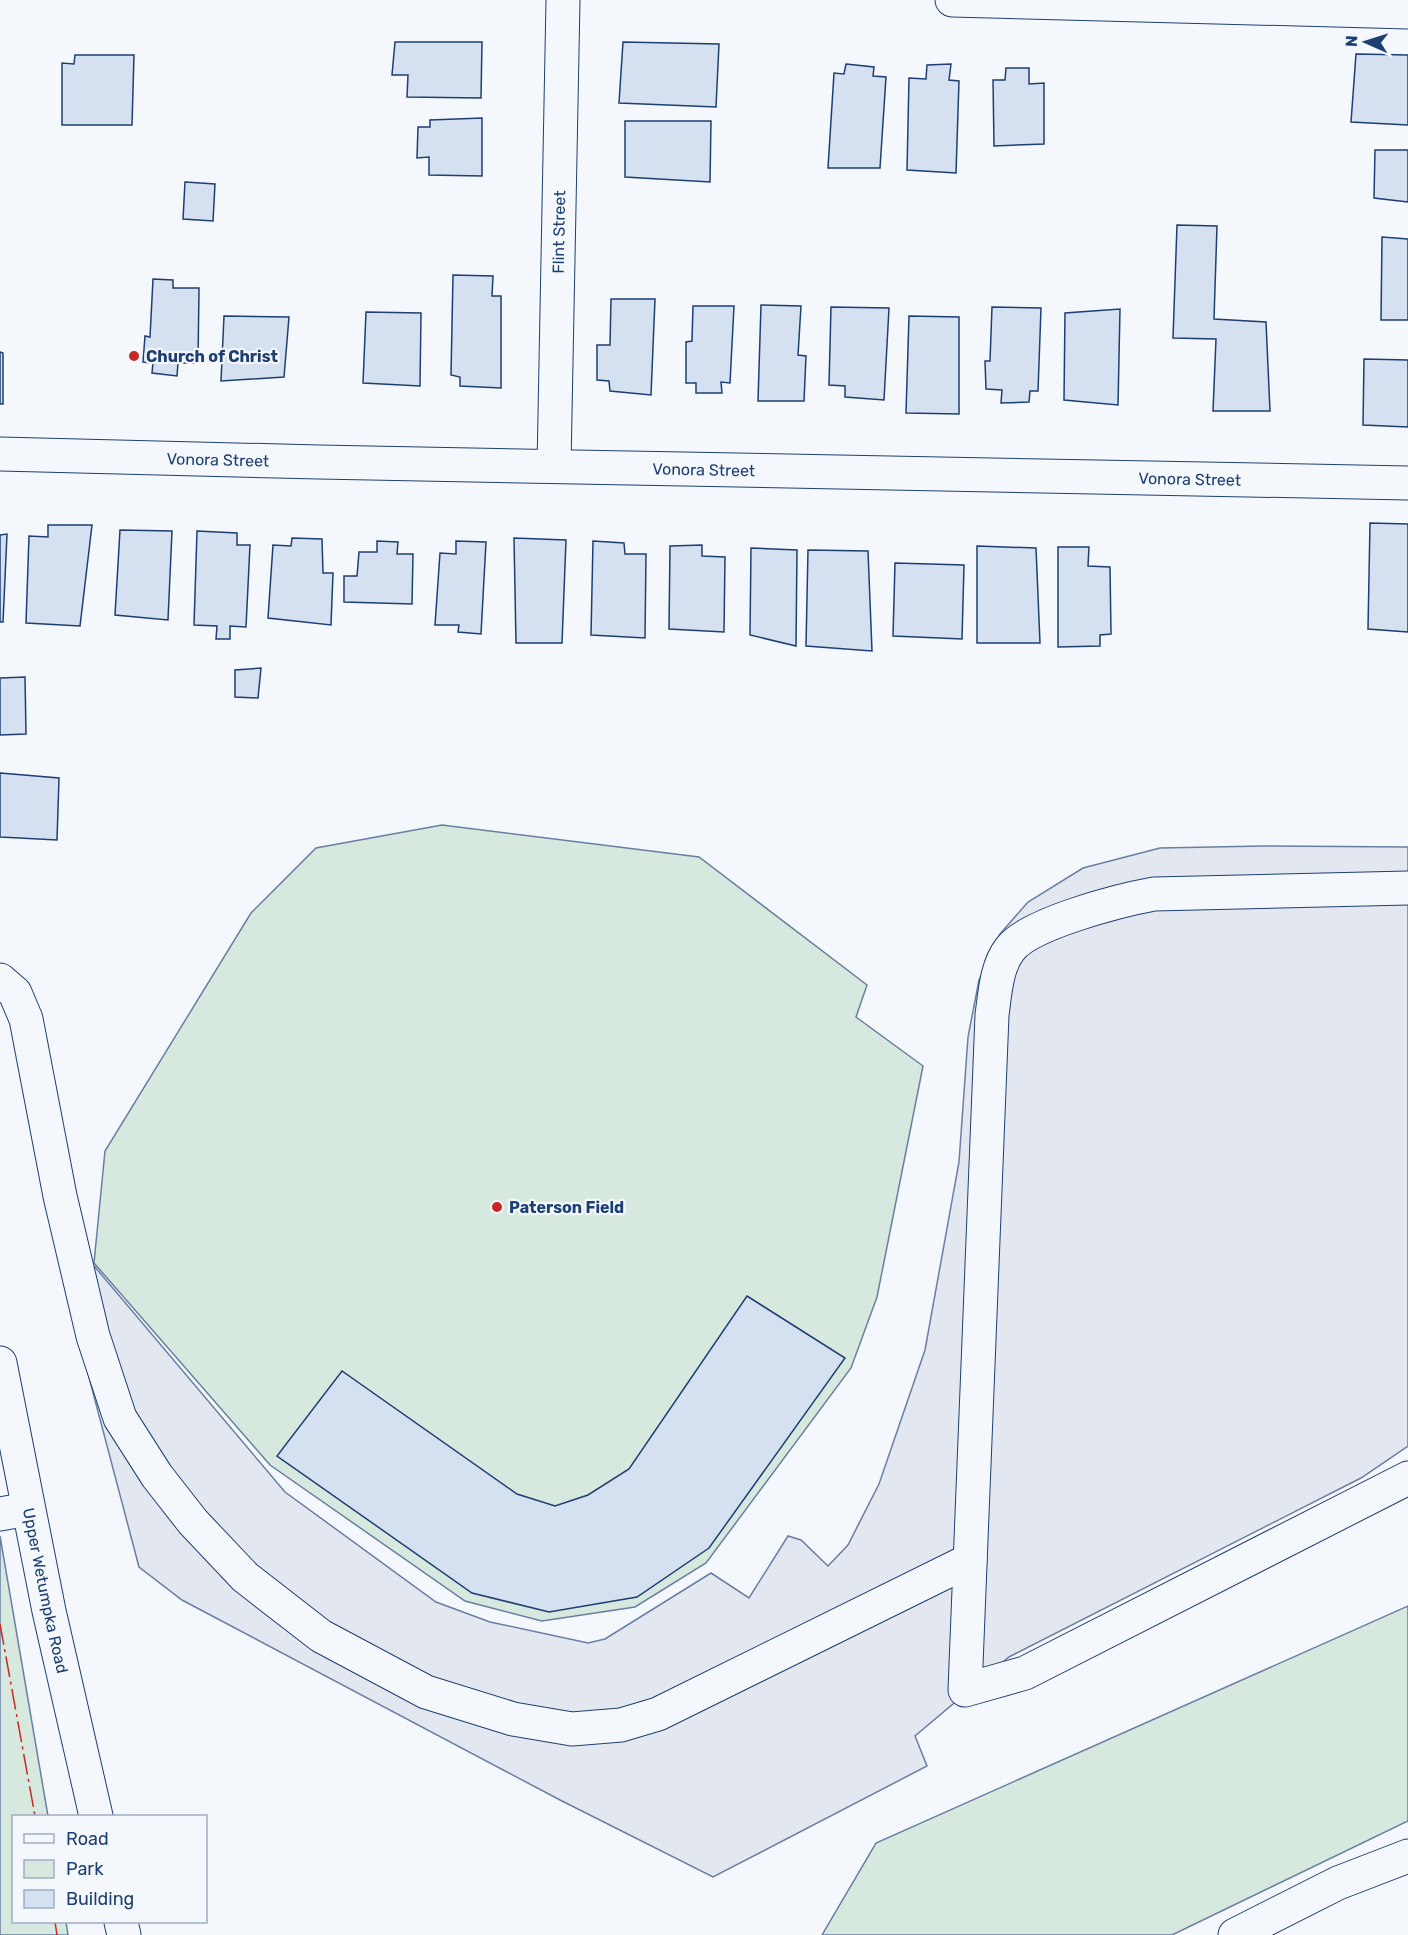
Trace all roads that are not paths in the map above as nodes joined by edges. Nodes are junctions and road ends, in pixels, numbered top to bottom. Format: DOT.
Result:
graph roads {
  1 [pos="563,0"];
  2 [pos="952,0"];
  3 [pos="1408,12"];
  4 [pos="0,453"];
  5 [pos="554,466"];
  6 [pos="1408,483"];
  7 [pos="1408,888"];
  8 [pos="0,980"];
  9 [pos="0,1363"];
  10 [pos="1408,1479"];
  11 [pos="14,1511"];
  12 [pos="970,1560"];
  13 [pos="96,1815"];
  14 [pos="1408,1857"];
  15 [pos="1235,1935"];
  1 -- 5 [label="street, Flint Street"];
  2 -- 3 [label="street"];
  4 -- 5 [label="street, Vonora Street"];
  5 -- 6 [label="street, Vonora Street"];
  7 -- 12 [label="street"];
  8 -- 12 [label="street"];
  9 -- 11 [label="street, Upper Wetumpka Road"];
  10 -- 12 [label="street"];
  11 -- 13 [label="street, Upper Wetumpka Road"];
  14 -- 15 [label="street"];
}
